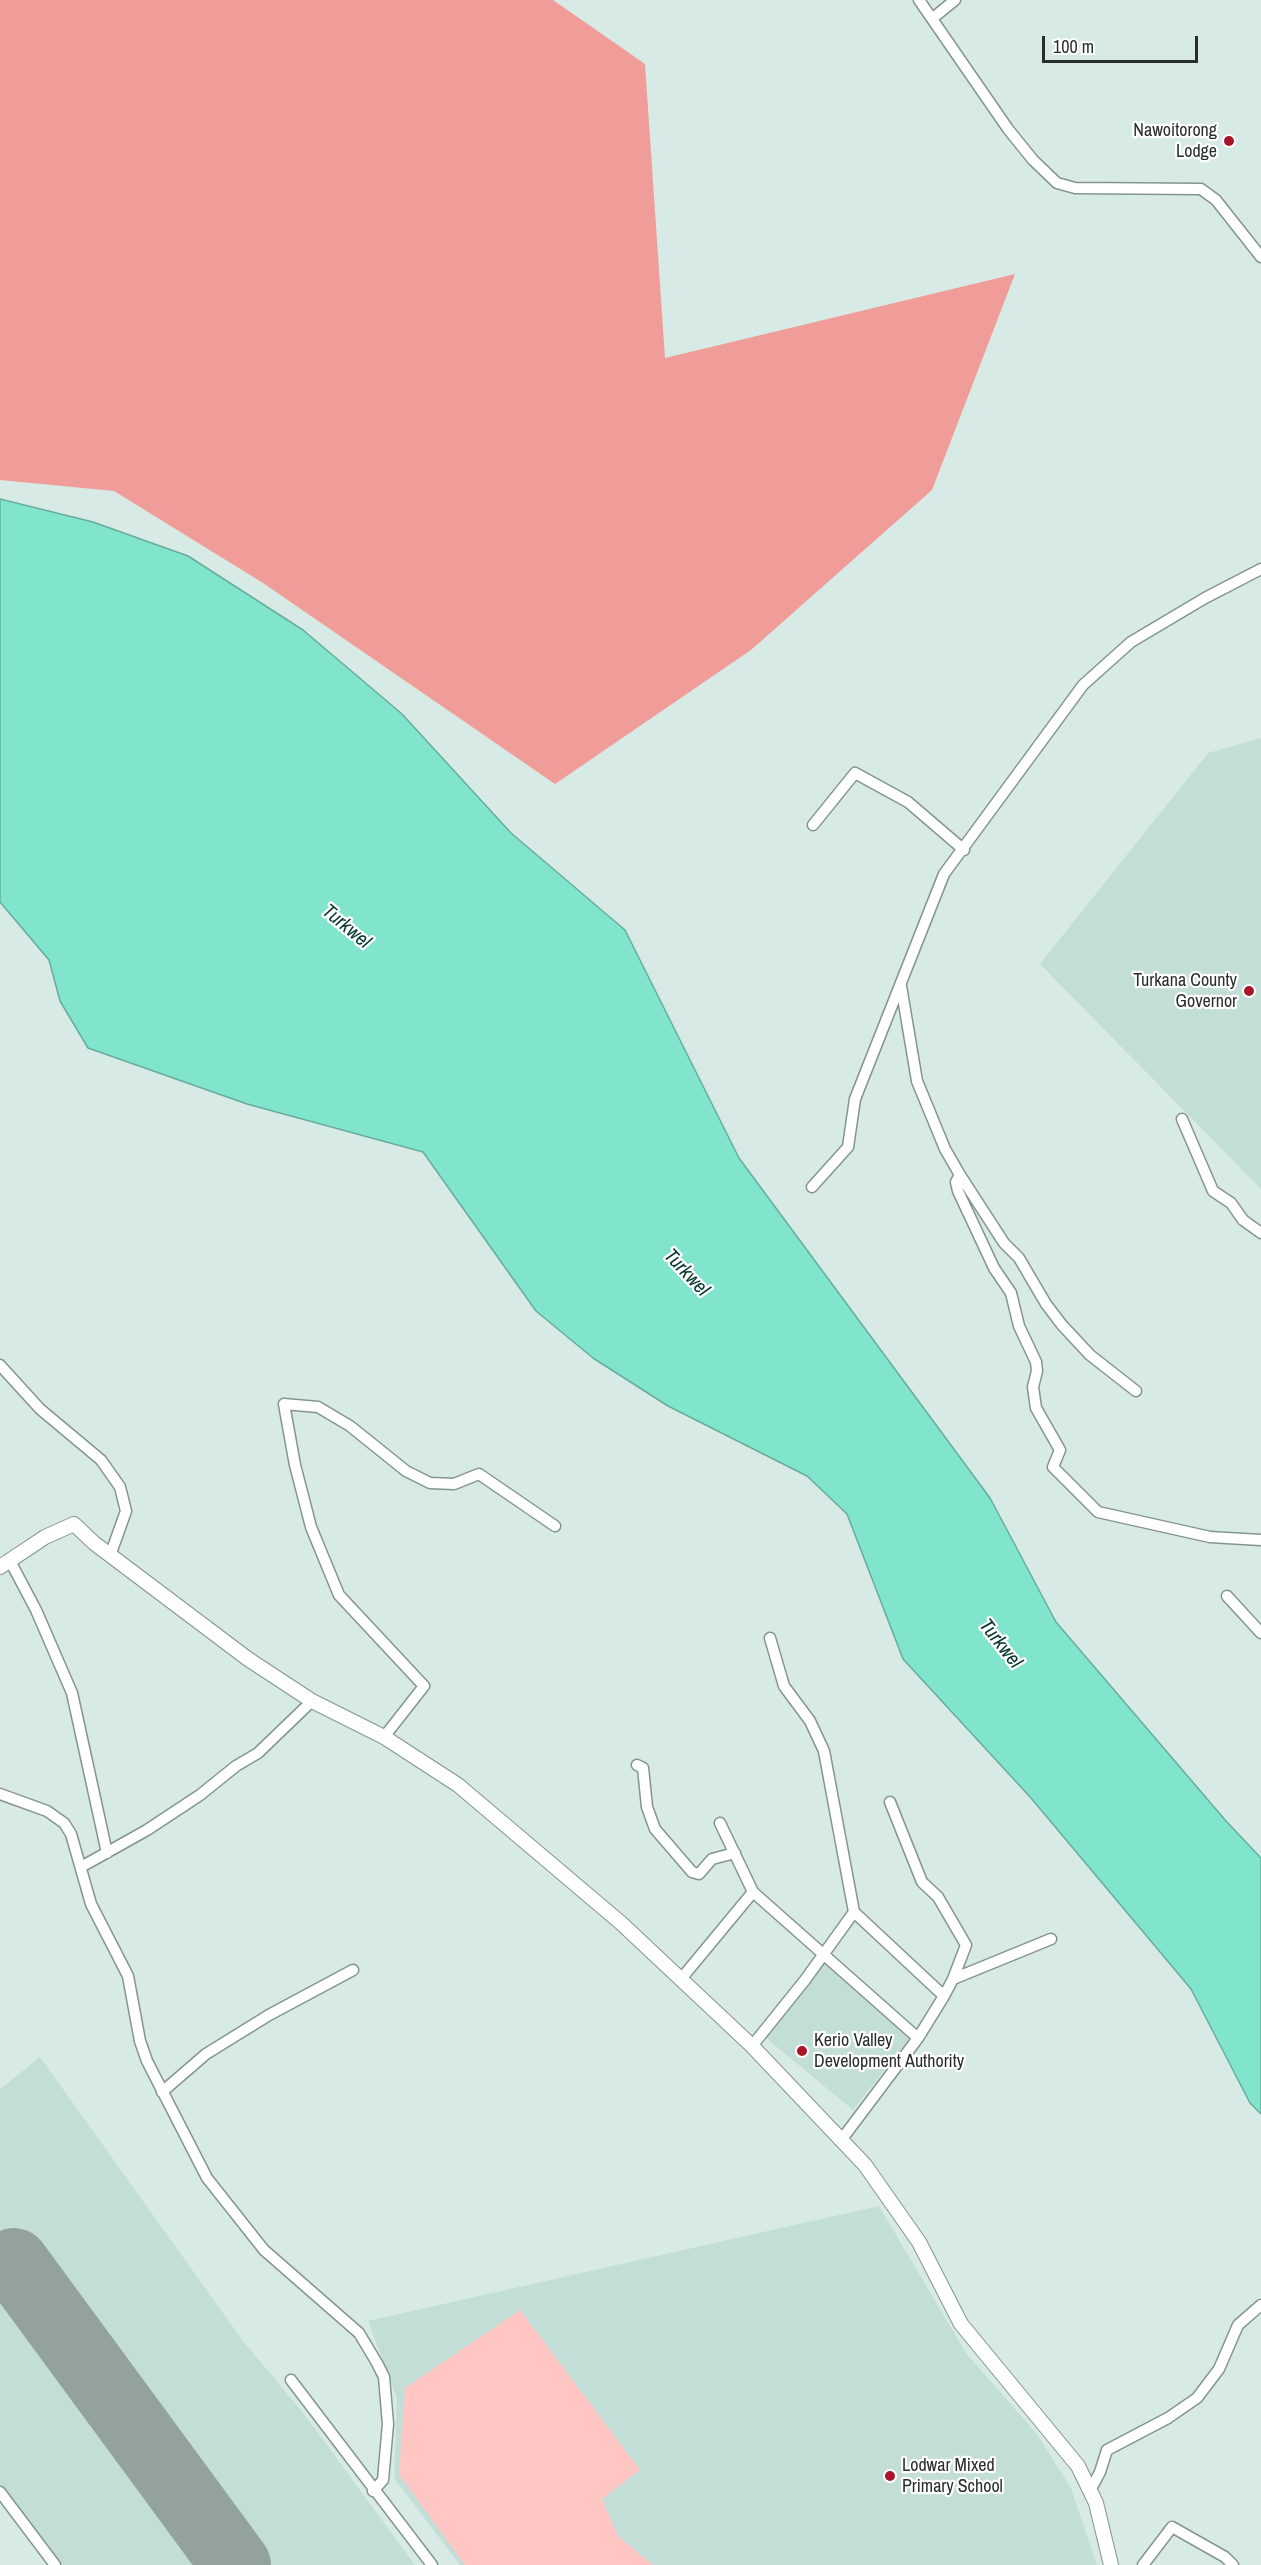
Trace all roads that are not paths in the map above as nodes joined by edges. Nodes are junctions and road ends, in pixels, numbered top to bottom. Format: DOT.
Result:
graph roads {
  1 [pos="919,0"];
  2 [pos="955,0"];
  3 [pos="933,18"];
  4 [pos="1261,257"];
  5 [pos="1261,569"];
  6 [pos="813,825"];
  7 [pos="964,850"];
  8 [pos="901,986"];
  9 [pos="1182,1119"];
  10 [pos="960,1175"];
  11 [pos="812,1187"];
  12 [pos="1261,1233"];
  13 [pos="0,1365"];
  14 [pos="1136,1391"];
  15 [pos="555,1526"];
  16 [pos="1261,1540"];
  17 [pos="111,1553"];
  18 [pos="5,1563"];
  19 [pos="1227,1596"];
  20 [pos="1261,1633"];
  21 [pos="770,1638"];
  22 [pos="312,1701"];
  23 [pos="384,1737"];
  24 [pos="637,1765"];
  25 [pos="0,1794"];
  26 [pos="890,1802"];
  27 [pos="720,1823"];
  28 [pos="107,1853"];
  29 [pos="735,1853"];
  30 [pos="81,1867"];
  31 [pos="753,1892"];
  32 [pos="854,1911"];
  33 [pos="1051,1939"];
  34 [pos="825,1953"];
  35 [pos="353,1970"];
  36 [pos="681,1979"];
  37 [pos="953,1979"];
  38 [pos="944,1996"];
  39 [pos="918,2038"];
  40 [pos="752,2046"];
  41 [pos="162,2092"];
  42 [pos="842,2139"];
  43 [pos="1261,2305"];
  44 [pos="291,2380"];
  45 [pos="1091,2489"];
  46 [pos="373,2491"];
  47 [pos="0,2492"];
  48 [pos="55,2565"];
  49 [pos="432,2565"];
  50 [pos="1111,2565"];
  51 [pos="1143,2565"];
  52 [pos="1233,2565"];
  1 -- 3 [label="street"];
  2 -- 3 [label="street"];
  3 -- 4 [label="street"];
  5 -- 7 [label="street"];
  6 -- 7 [label="street"];
  7 -- 8 [label="street"];
  8 -- 10 [label="street"];
  8 -- 11 [label="street"];
  9 -- 12 [label="street"];
  10 -- 14 [label="street"];
  10 -- 16 [label="street"];
  13 -- 17 [label="street"];
  15 -- 23 [label="street"];
  17 -- 18 [label="street"];
  17 -- 22 [label="street"];
  18 -- 28 [label="street"];
  19 -- 20 [label="street"];
  21 -- 32 [label="street"];
  22 -- 23 [label="street"];
  22 -- 28 [label="street"];
  23 -- 36 [label="street"];
  24 -- 29 [label="street"];
  25 -- 30 [label="street"];
  26 -- 37 [label="street"];
  27 -- 29 [label="street"];
  28 -- 30 [label="street"];
  29 -- 31 [label="street"];
  30 -- 41 [label="street"];
  31 -- 34 [label="street"];
  31 -- 36 [label="street"];
  32 -- 34 [label="street"];
  32 -- 38 [label="street"];
  33 -- 37 [label="street"];
  34 -- 39 [label="street"];
  34 -- 40 [label="street"];
  35 -- 41 [label="street"];
  36 -- 40 [label="street"];
  37 -- 38 [label="street"];
  38 -- 39 [label="street"];
  39 -- 42 [label="street"];
  40 -- 42 [label="street"];
  41 -- 46 [label="street"];
  42 -- 45 [label="street"];
  43 -- 45 [label="street"];
  44 -- 46 [label="street"];
  45 -- 50 [label="street"];
  46 -- 49 [label="street"];
  47 -- 48 [label="street"];
  51 -- 52 [label="street"];
}
